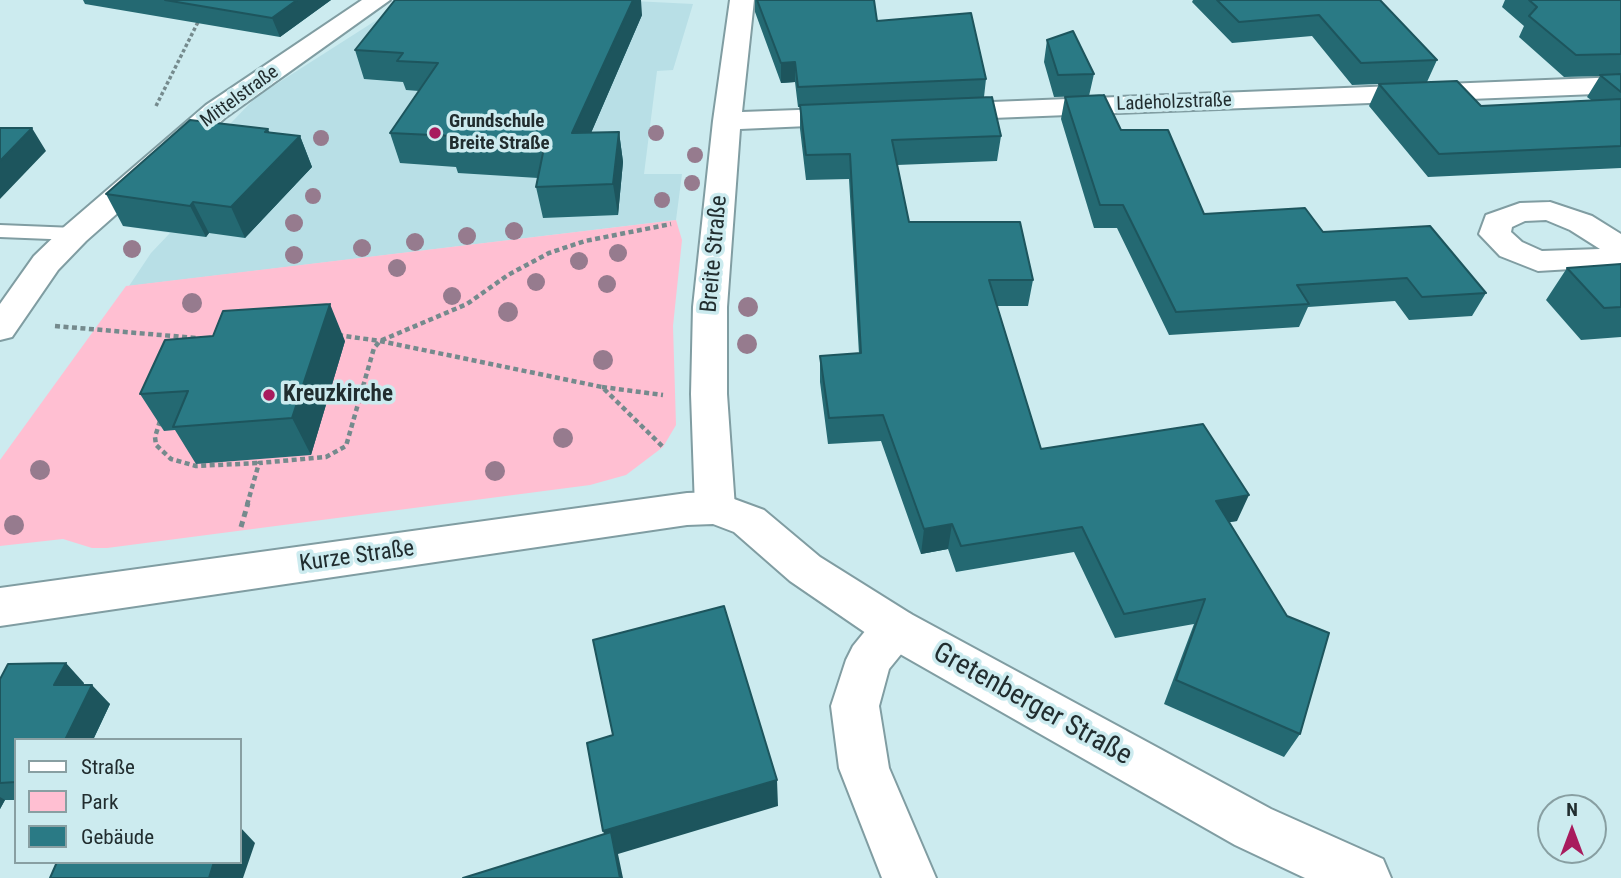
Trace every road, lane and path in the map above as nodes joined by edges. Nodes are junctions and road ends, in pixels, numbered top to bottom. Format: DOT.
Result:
graph roads {
  1 [pos="378,0"];
  2 [pos="742,0"];
  3 [pos="1621,85"];
  4 [pos="914,114"];
  5 [pos="886,115"];
  6 [pos="727,121"];
  7 [pos="677,222"];
  8 [pos="0,232"];
  9 [pos="75,234"];
  10 [pos="2,326"];
  11 [pos="334,335"];
  12 [pos="380,341"];
  13 [pos="194,348"];
  14 [pos="601,387"];
  15 [pos="709,394"];
  16 [pos="164,413"];
  17 [pos="668,452"];
  18 [pos="258,463"];
  19 [pos="715,508"];
  20 [pos="240,531"];
  21 [pos="0,607"];
  22 [pos="895,628"];
  23 [pos="909,878"];
  24 [pos="1364,878"];
  1 -- 9 [label="street, Mittelstraße"];
  2 -- 6 [label="street, Breite Straße"];
  3 -- 4 [label="street, Ladeholzstraße"];
  5 -- 6 [label="street"];
  6 -- 15 [label="street, Breite Straße"];
  7 -- 12 [label="path"];
  8 -- 9 [label="lane"];
  9 -- 10 [label="street, Mittelstraße"];
  10 -- 13 [label="path"];
  11 -- 12 [label="path"];
  12 -- 14 [label="path"];
  12 -- 18 [label="path"];
  14 -- 15 [label="path"];
  14 -- 17 [label="path"];
  15 -- 19 [label="street, Breite Straße"];
  16 -- 18 [label="path"];
  18 -- 20 [label="path"];
  19 -- 21 [label="street, Kurze Straße"];
  19 -- 22 [label="street, Gretenberger Straße"];
  22 -- 23 [label="street"];
  22 -- 24 [label="street, Gretenberger Straße"];
}
